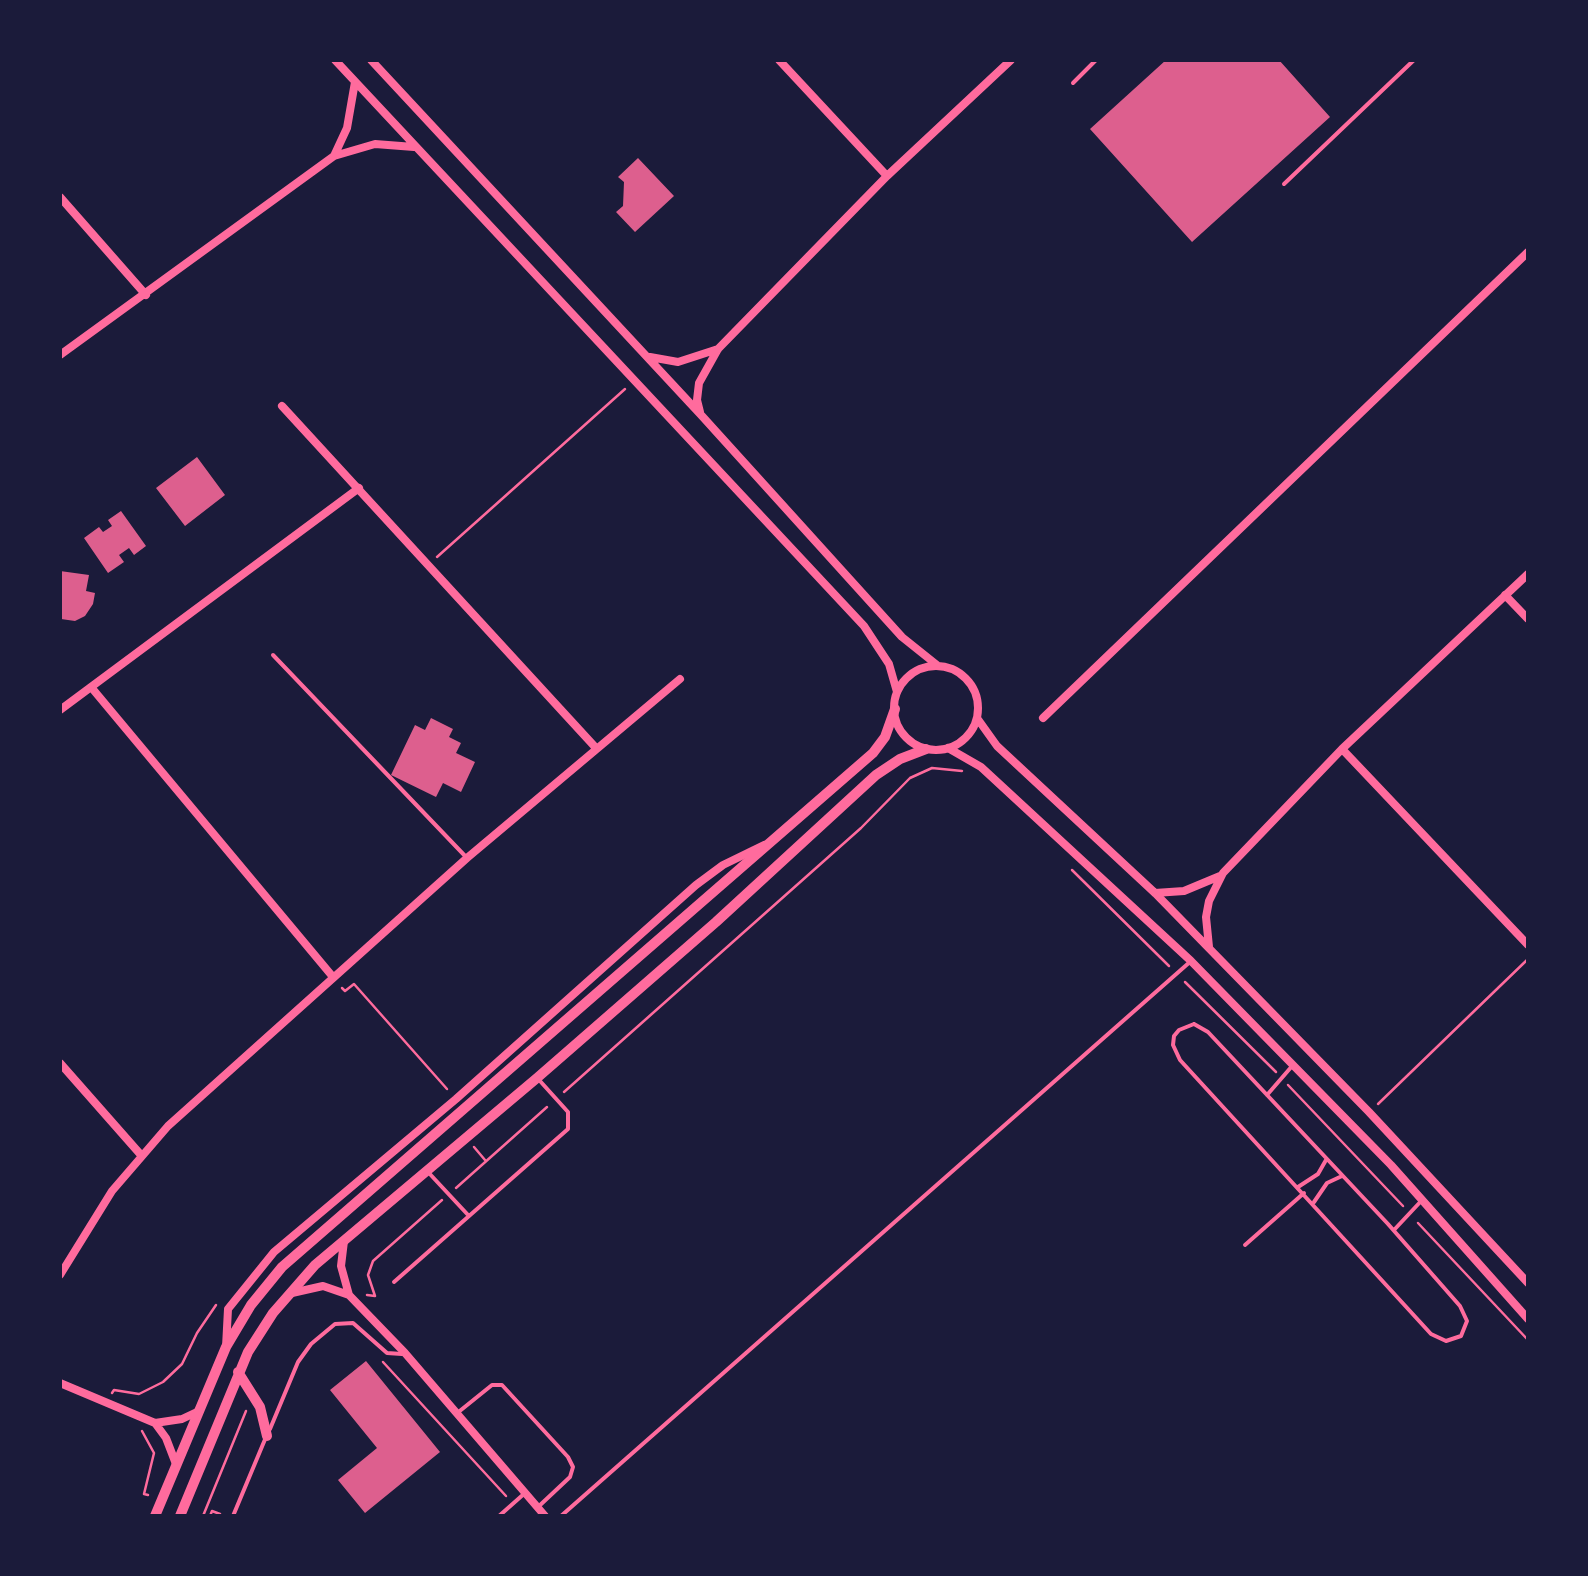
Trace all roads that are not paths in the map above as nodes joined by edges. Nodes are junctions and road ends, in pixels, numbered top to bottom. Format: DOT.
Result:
graph roads {
  1 [pos="335,60"];
  2 [pos="779,60"];
  3 [pos="1011,60"];
  4 [pos="1096,60"];
  5 [pos="1414,60"];
  6 [pos="374,61"];
  7 [pos="356,82"];
  8 [pos="1072,83"];
  9 [pos="417,148"];
  10 [pos="334,156"];
  11 [pos="887,176"];
  12 [pos="1284,184"];
  13 [pos="60,196"];
  14 [pos="1528,252"];
  15 [pos="146,295"];
  16 [pos="718,350"];
  17 [pos="60,355"];
  18 [pos="646,356"];
  19 [pos="282,406"];
  20 [pos="702,416"];
  21 [pos="359,488"];
  22 [pos="1528,574"];
  23 [pos="1505,595"];
  24 [pos="1528,620"];
  25 [pos="273,656"];
  26 [pos="938,665"];
  27 [pos="680,679"];
  28 [pos="91,686"];
  29 [pos="898,692"];
  30 [pos="894,709"];
  31 [pos="60,710"];
  32 [pos="977,718"];
  33 [pos="1044,718"];
  34 [pos="596,748"];
  35 [pos="948,748"];
  36 [pos="926,749"];
  37 [pos="1342,749"];
  38 [pos="768,843"];
  39 [pos="467,858"];
  40 [pos="1224,873"];
  41 [pos="1155,893"];
  42 [pos="1528,945"];
  43 [pos="1209,948"];
  44 [pos="1191,962"];
  45 [pos="333,977"];
  46 [pos="60,1063"];
  47 [pos="1293,1064"];
  48 [pos="537,1078"];
  49 [pos="1275,1082"];
  50 [pos="1260,1088"];
  51 [pos="1267,1095"];
  52 [pos="141,1155"];
  53 [pos="1326,1160"];
  54 [pos="427,1172"];
  55 [pos="1342,1176"];
  56 [pos="1298,1187"];
  57 [pos="1304,1193"];
  58 [pos="1423,1199"];
  59 [pos="1314,1204"];
  60 [pos="1406,1214"];
  61 [pos="469,1216"];
  62 [pos="1388,1224"];
  63 [pos="1394,1230"];
  64 [pos="346,1236"];
  65 [pos="1245,1245"];
  66 [pos="60,1275"];
  67 [pos="394,1282"];
  68 [pos="1528,1283"];
  69 [pos="287,1296"];
  70 [pos="352,1298"];
  71 [pos="1528,1319"];
  72 [pos="226,1348"];
  73 [pos="405,1353"];
  74 [pos="238,1372"];
  75 [pos="60,1383"];
  76 [pos="199,1411"];
  77 [pos="456,1414"];
  78 [pos="155,1422"];
  79 [pos="267,1436"];
  80 [pos="176,1464"];
  81 [pos="526,1493"];
  82 [pos="538,1508"];
  83 [pos="155,1516"];
  84 [pos="180,1516"];
  85 [pos="230,1516"];
  86 [pos="498,1516"];
  87 [pos="546,1516"];
  88 [pos="561,1516"];
  1 -- 7 [label="street"];
  2 -- 11 [label="street"];
  3 -- 11 [label="street"];
  4 -- 8 [label="lane"];
  5 -- 12 [label="lane"];
  6 -- 18 [label="street"];
  7 -- 9 [label="street"];
  7 -- 10 [label="street"];
  9 -- 10 [label="street"];
  9 -- 29 [label="street"];
  10 -- 15 [label="street"];
  11 -- 16 [label="street"];
  13 -- 15 [label="street"];
  14 -- 33 [label="street"];
  15 -- 17 [label="street"];
  16 -- 18 [label="street"];
  16 -- 20 [label="street"];
  18 -- 20 [label="street"];
  19 -- 21 [label="street"];
  20 -- 26 [label="street"];
  21 -- 28 [label="street"];
  21 -- 34 [label="street"];
  22 -- 23 [label="street"];
  23 -- 24 [label="street"];
  23 -- 37 [label="street"];
  25 -- 39 [label="lane"];
  26 -- 29 [label="street"];
  26 -- 32 [label="street"];
  27 -- 34 [label="street"];
  28 -- 31 [label="street"];
  28 -- 45 [label="street"];
  29 -- 30 [label="street"];
  30 -- 36 [label="street"];
  30 -- 38 [label="street"];
  32 -- 35 [label="street"];
  32 -- 41 [label="street"];
  34 -- 39 [label="street"];
  35 -- 36 [label="street"];
  35 -- 44 [label="street"];
  36 -- 48 [label="street"];
  37 -- 40 [label="street"];
  37 -- 42 [label="street"];
  38 -- 72 [label="street"];
  38 -- 72 [label="street"];
  39 -- 45 [label="street"];
  40 -- 41 [label="street"];
  40 -- 43 [label="street"];
  41 -- 43 [label="street"];
  43 -- 68 [label="street"];
  44 -- 47 [label="street"];
  44 -- 88 [label="lane"];
  45 -- 52 [label="street"];
  46 -- 52 [label="street"];
  47 -- 49 [label="lane"];
  47 -- 58 [label="street"];
  48 -- 54 [label="street"];
  48 -- 61 [label="lane"];
  49 -- 50 [label="lane"];
  49 -- 51 [label="lane"];
  50 -- 51 [label="lane"];
  50 -- 56 [label="lane"];
  51 -- 53 [label="lane"];
  52 -- 66 [label="street"];
  53 -- 55 [label="lane"];
  53 -- 56 [label="lane"];
  54 -- 61 [label="lane"];
  54 -- 64 [label="street"];
  55 -- 59 [label="lane"];
  55 -- 62 [label="lane"];
  56 -- 57 [label="lane"];
  57 -- 59 [label="lane"];
  57 -- 65 [label="lane"];
  58 -- 60 [label="lane"];
  58 -- 71 [label="street"];
  59 -- 63 [label="lane"];
  60 -- 62 [label="lane"];
  60 -- 63 [label="lane"];
  61 -- 67 [label="lane"];
  62 -- 63 [label="lane"];
  64 -- 69 [label="street"];
  64 -- 70 [label="street"];
  69 -- 70 [label="street"];
  69 -- 74 [label="street"];
  70 -- 73 [label="street"];
  72 -- 76 [label="street"];
  73 -- 77 [label="street"];
  73 -- 79 [label="lane"];
  74 -- 79 [label="street"];
  74 -- 84 [label="street"];
  75 -- 78 [label="street"];
  76 -- 78 [label="street"];
  76 -- 80 [label="street"];
  77 -- 81 [label="street"];
  77 -- 82 [label="lane"];
  78 -- 80 [label="street"];
  79 -- 85 [label="lane"];
  80 -- 83 [label="street"];
  81 -- 82 [label="street"];
  81 -- 86 [label="lane"];
  82 -- 87 [label="street"];
}
